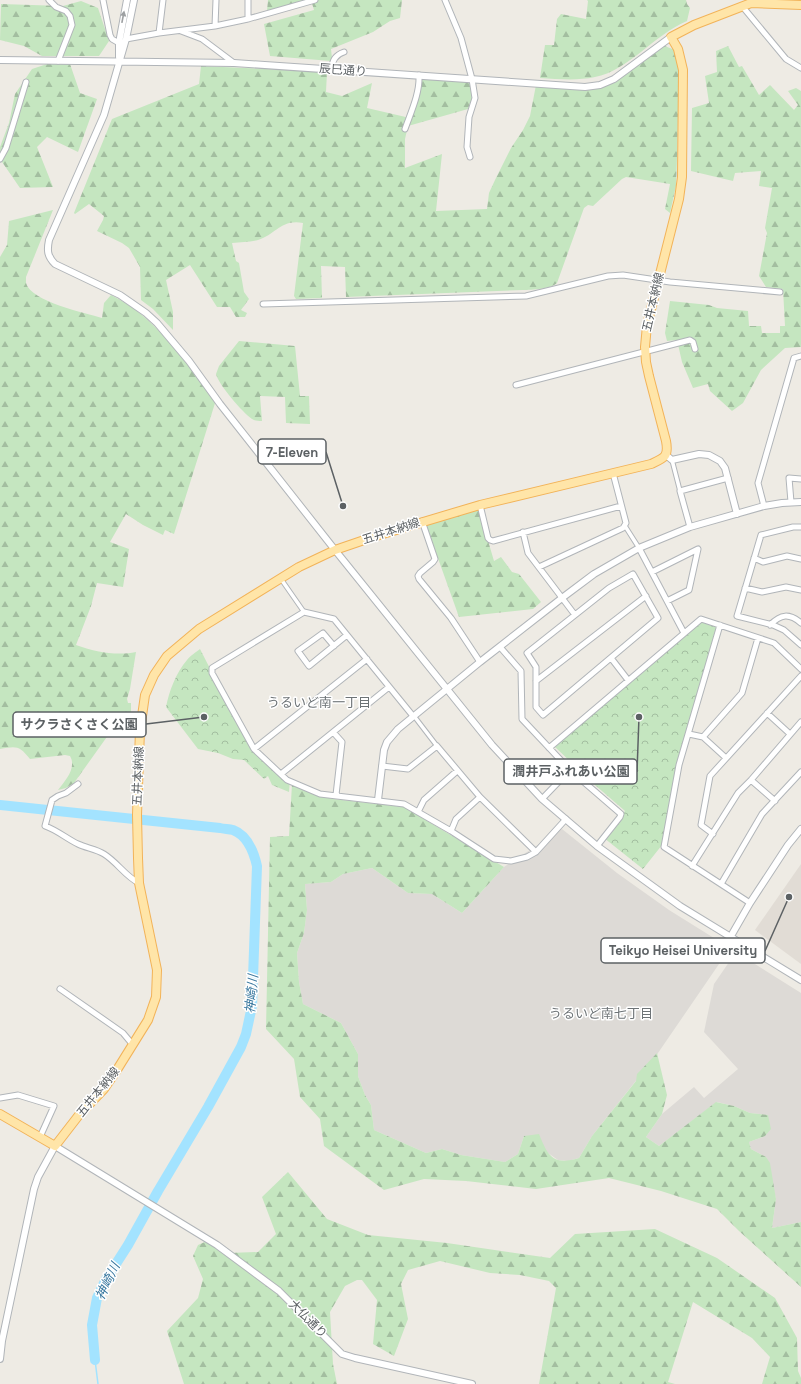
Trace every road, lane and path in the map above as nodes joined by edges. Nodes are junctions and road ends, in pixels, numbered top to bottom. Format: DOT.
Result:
graph roads {
  1 [pos="49,0"];
  2 [pos="103,0"];
  3 [pos="127,0"];
  4 [pos="134,0"];
  5 [pos="164,0"];
  6 [pos="216,0"];
  7 [pos="248,0"];
  8 [pos="315,0"];
  9 [pos="445,0"];
  10 [pos="778,2"];
  11 [pos="740,3"];
  12 [pos="801,5"];
  13 [pos="248,19"];
  14 [pos="216,26"];
  15 [pos="178,30"];
  16 [pos="159,33"];
  17 [pos="671,37"];
  18 [pos="126,39"];
  19 [pos="118,43"];
  20 [pos="344,52"];
  21 [pos="0,60"];
  22 [pos="58,61"];
  23 [pos="119,62"];
  24 [pos="234,63"];
  25 [pos="801,68"];
  26 [pos="331,69"];
  27 [pos="419,75"];
  28 [pos="472,80"];
  29 [pos="26,82"];
  30 [pos="405,129"];
  31 [pos="470,158"];
  32 [pos="0,159"];
  33 [pos="659,280"];
  34 [pos="780,292"];
  35 [pos="263,304"];
  36 [pos="695,349"];
  37 [pos="645,351"];
  38 [pos="801,356"];
  39 [pos="516,385"];
  40 [pos="669,457"];
  41 [pos="613,473"];
  42 [pos="728,478"];
  43 [pos="801,479"];
  44 [pos="680,491"];
  45 [pos="791,502"];
  46 [pos="801,502"];
  47 [pos="480,504"];
  48 [pos="621,506"];
  49 [pos="764,506"];
  50 [pos="737,514"];
  51 [pos="422,521"];
  52 [pos="625,526"];
  53 [pos="690,527"];
  54 [pos="801,527"];
  55 [pos="523,532"];
  56 [pos="639,548"];
  57 [pos="335,550"];
  58 [pos="754,558"];
  59 [pos="801,559"];
  60 [pos="539,567"];
  61 [pos="652,572"];
  62 [pos="280,578"];
  63 [pos="745,588"];
  64 [pos="801,590"];
  65 [pos="646,596"];
  66 [pos="562,598"];
  67 [pos="667,601"];
  68 [pos="304,612"];
  69 [pos="575,615"];
  70 [pos="801,623"];
  71 [pos="720,625"];
  72 [pos="770,625"];
  73 [pos="684,633"];
  74 [pos="347,635"];
  75 [pos="758,638"];
  76 [pos="801,645"];
  77 [pos="334,646"];
  78 [pos="500,647"];
  79 [pos="611,658"];
  80 [pos="367,659"];
  81 [pos="480,662"];
  82 [pos="801,669"];
  83 [pos="801,676"];
  84 [pos="536,680"];
  85 [pos="628,680"];
  86 [pos="389,686"];
  87 [pos="448,689"];
  88 [pos="767,714"];
  89 [pos="413,716"];
  90 [pos="801,722"];
  91 [pos="333,732"];
  92 [pos="689,734"];
  93 [pos="790,734"];
  94 [pos="703,737"];
  95 [pos="437,746"];
  96 [pos="549,748"];
  97 [pos="254,749"];
  98 [pos="726,758"];
  99 [pos="382,766"];
  100 [pos="570,770"];
  101 [pos="457,771"];
  102 [pos="801,772"];
  103 [pos="282,774"];
  104 [pos="751,780"];
  105 [pos="78,784"];
  106 [pos="336,795"];
  107 [pos="480,797"];
  108 [pos="542,798"];
  109 [pos="378,800"];
  110 [pos="775,801"];
  111 [pos="418,812"];
  112 [pos="566,819"];
  113 [pos="801,829"];
  114 [pos="451,831"];
  115 [pos="713,834"];
  116 [pos="597,846"];
  117 [pos="536,852"];
  118 [pos="692,866"];
  119 [pos="139,883"];
  120 [pos="721,884"];
  121 [pos="750,904"];
  122 [pos="731,936"];
  123 [pos="801,980"];
  124 [pos="60,989"];
  125 [pos="132,1045"];
  126 [pos="0,1098"];
  127 [pos="0,1114"];
  128 [pos="40,1137"];
  129 [pos="54,1146"];
  130 [pos="1,1341"];
  131 [pos="0,1359"];
  132 [pos="472,1384"];
  1 -- 22 [label="street"];
  2 -- 19 [label="street"];
  19 -- 3 [label="street, one-way"];
  4 -- 18 [label="street"];
  5 -- 16 [label="street"];
  6 -- 14 [label="street"];
  7 -- 13 [label="street"];
  8 -- 13 [label="street"];
  9 -- 28 [label="street"];
  10 -- 11 [label="main road"];
  10 -- 12 [label="main road"];
  11 -- 17 [label="main road"];
  11 -- 25 [label="street"];
  13 -- 14 [label="street"];
  14 -- 15 [label="street"];
  15 -- 16 [label="street"];
  15 -- 24 [label="street"];
  16 -- 18 [label="street"];
  17 -- 28 [label="street, 辰巳通り"];
  17 -- 33 [label="main road, 五井本納線"];
  18 -- 23 [label="street"];
  19 -- 23 [label="street"];
  20 -- 26 [label="street"];
  21 -- 22 [label="street, 辰巳通り"];
  22 -- 23 [label="street, 辰巳通り"];
  23 -- 24 [label="street, 辰巳通り"];
  23 -- 57 [label="street"];
  24 -- 26 [label="street, 辰巳通り"];
  26 -- 27 [label="street, 辰巳通り"];
  27 -- 28 [label="street, 辰巳通り"];
  27 -- 30 [label="street"];
  28 -- 31 [label="street"];
  29 -- 32 [label="street"];
  33 -- 34 [label="street"];
  33 -- 35 [label="street"];
  33 -- 37 [label="main road, 五井本納線"];
  36 -- 37 [label="street"];
  37 -- 39 [label="street"];
  37 -- 40 [label="main road, 五井本納線"];
  38 -- 49 [label="street"];
  40 -- 41 [label="main road, 五井本納線"];
  40 -- 42 [label="street"];
  40 -- 44 [label="street"];
  41 -- 47 [label="main road, 五井本納線"];
  41 -- 48 [label="street"];
  42 -- 44 [label="street"];
  42 -- 50 [label="street"];
  43 -- 45 [label="street"];
  44 -- 53 [label="street"];
  45 -- 46 [label="street"];
  45 -- 49 [label="street"];
  47 -- 51 [label="main road, 五井本納線"];
  47 -- 55 [label="street"];
  48 -- 52 [label="street"];
  48 -- 55 [label="street"];
  49 -- 50 [label="street"];
  50 -- 53 [label="street"];
  51 -- 57 [label="main road, 五井本納線"];
  51 -- 81 [label="street"];
  52 -- 56 [label="street"];
  52 -- 60 [label="street"];
  53 -- 56 [label="street"];
  54 -- 58 [label="street"];
  55 -- 60 [label="street"];
  56 -- 61 [label="street"];
  56 -- 66 [label="street"];
  57 -- 62 [label="main road, 五井本納線"];
  57 -- 87 [label="street"];
  58 -- 59 [label="street"];
  58 -- 63 [label="street"];
  60 -- 66 [label="street"];
  61 -- 67 [label="street"];
  61 -- 67 [label="street"];
  62 -- 68 [label="street"];
  62 -- 119 [label="main road, 五井本納線"];
  63 -- 64 [label="street"];
  63 -- 72 [label="street"];
  65 -- 69 [label="street"];
  65 -- 79 [label="street"];
  65 -- 84 [label="street"];
  66 -- 69 [label="street"];
  66 -- 78 [label="street"];
  67 -- 73 [label="street"];
  68 -- 74 [label="street"];
  68 -- 97 [label="street"];
  69 -- 84 [label="street"];
  70 -- 72 [label="street"];
  71 -- 73 [label="street"];
  71 -- 75 [label="street"];
  71 -- 92 [label="street"];
  72 -- 76 [label="street"];
  73 -- 85 [label="street"];
  74 -- 77 [label="street"];
  74 -- 80 [label="street"];
  75 -- 82 [label="street"];
  75 -- 94 [label="street"];
  77 -- 77 [label="street"];
  78 -- 81 [label="street"];
  78 -- 96 [label="street"];
  79 -- 84 [label="street"];
  79 -- 85 [label="street"];
  80 -- 86 [label="street"];
  80 -- 97 [label="street"];
  81 -- 87 [label="street"];
  83 -- 88 [label="street"];
  85 -- 96 [label="street"];
  86 -- 89 [label="street"];
  86 -- 91 [label="street"];
  87 -- 89 [label="street"];
  87 -- 108 [label="street"];
  88 -- 93 [label="street"];
  88 -- 98 [label="street"];
  89 -- 95 [label="street"];
  89 -- 99 [label="street"];
  90 -- 93 [label="street"];
  91 -- 103 [label="street"];
  91 -- 106 [label="street"];
  92 -- 94 [label="street"];
  92 -- 118 [label="street"];
  93 -- 104 [label="street"];
  94 -- 98 [label="street"];
  95 -- 99 [label="street"];
  95 -- 101 [label="street"];
  96 -- 100 [label="street"];
  97 -- 103 [label="street"];
  98 -- 115 [label="street"];
  99 -- 109 [label="street"];
  100 -- 108 [label="street"];
  100 -- 116 [label="street"];
  101 -- 107 [label="street"];
  101 -- 111 [label="street"];
  102 -- 110 [label="street"];
  103 -- 106 [label="street"];
  104 -- 110 [label="street"];
  104 -- 115 [label="street"];
  105 -- 119 [label="street"];
  106 -- 109 [label="street"];
  107 -- 114 [label="street"];
  107 -- 117 [label="street"];
  108 -- 112 [label="street"];
  109 -- 111 [label="street"];
  110 -- 120 [label="street"];
  111 -- 114 [label="street"];
  112 -- 116 [label="street"];
  112 -- 117 [label="street"];
  113 -- 121 [label="street"];
  114 -- 117 [label="street"];
  115 -- 118 [label="street"];
  116 -- 122 [label="street"];
  118 -- 120 [label="street"];
  119 -- 125 [label="main road, 五井本納線"];
  120 -- 121 [label="street"];
  121 -- 122 [label="street"];
  122 -- 123 [label="street"];
  124 -- 125 [label="street"];
  125 -- 129 [label="main road, 五井本納線"];
  126 -- 128 [label="street"];
  127 -- 128 [label="main road"];
  128 -- 129 [label="main road"];
  129 -- 130 [label="street"];
  129 -- 132 [label="street, 大仏通り"];
  130 -- 131 [label="street"];
}
